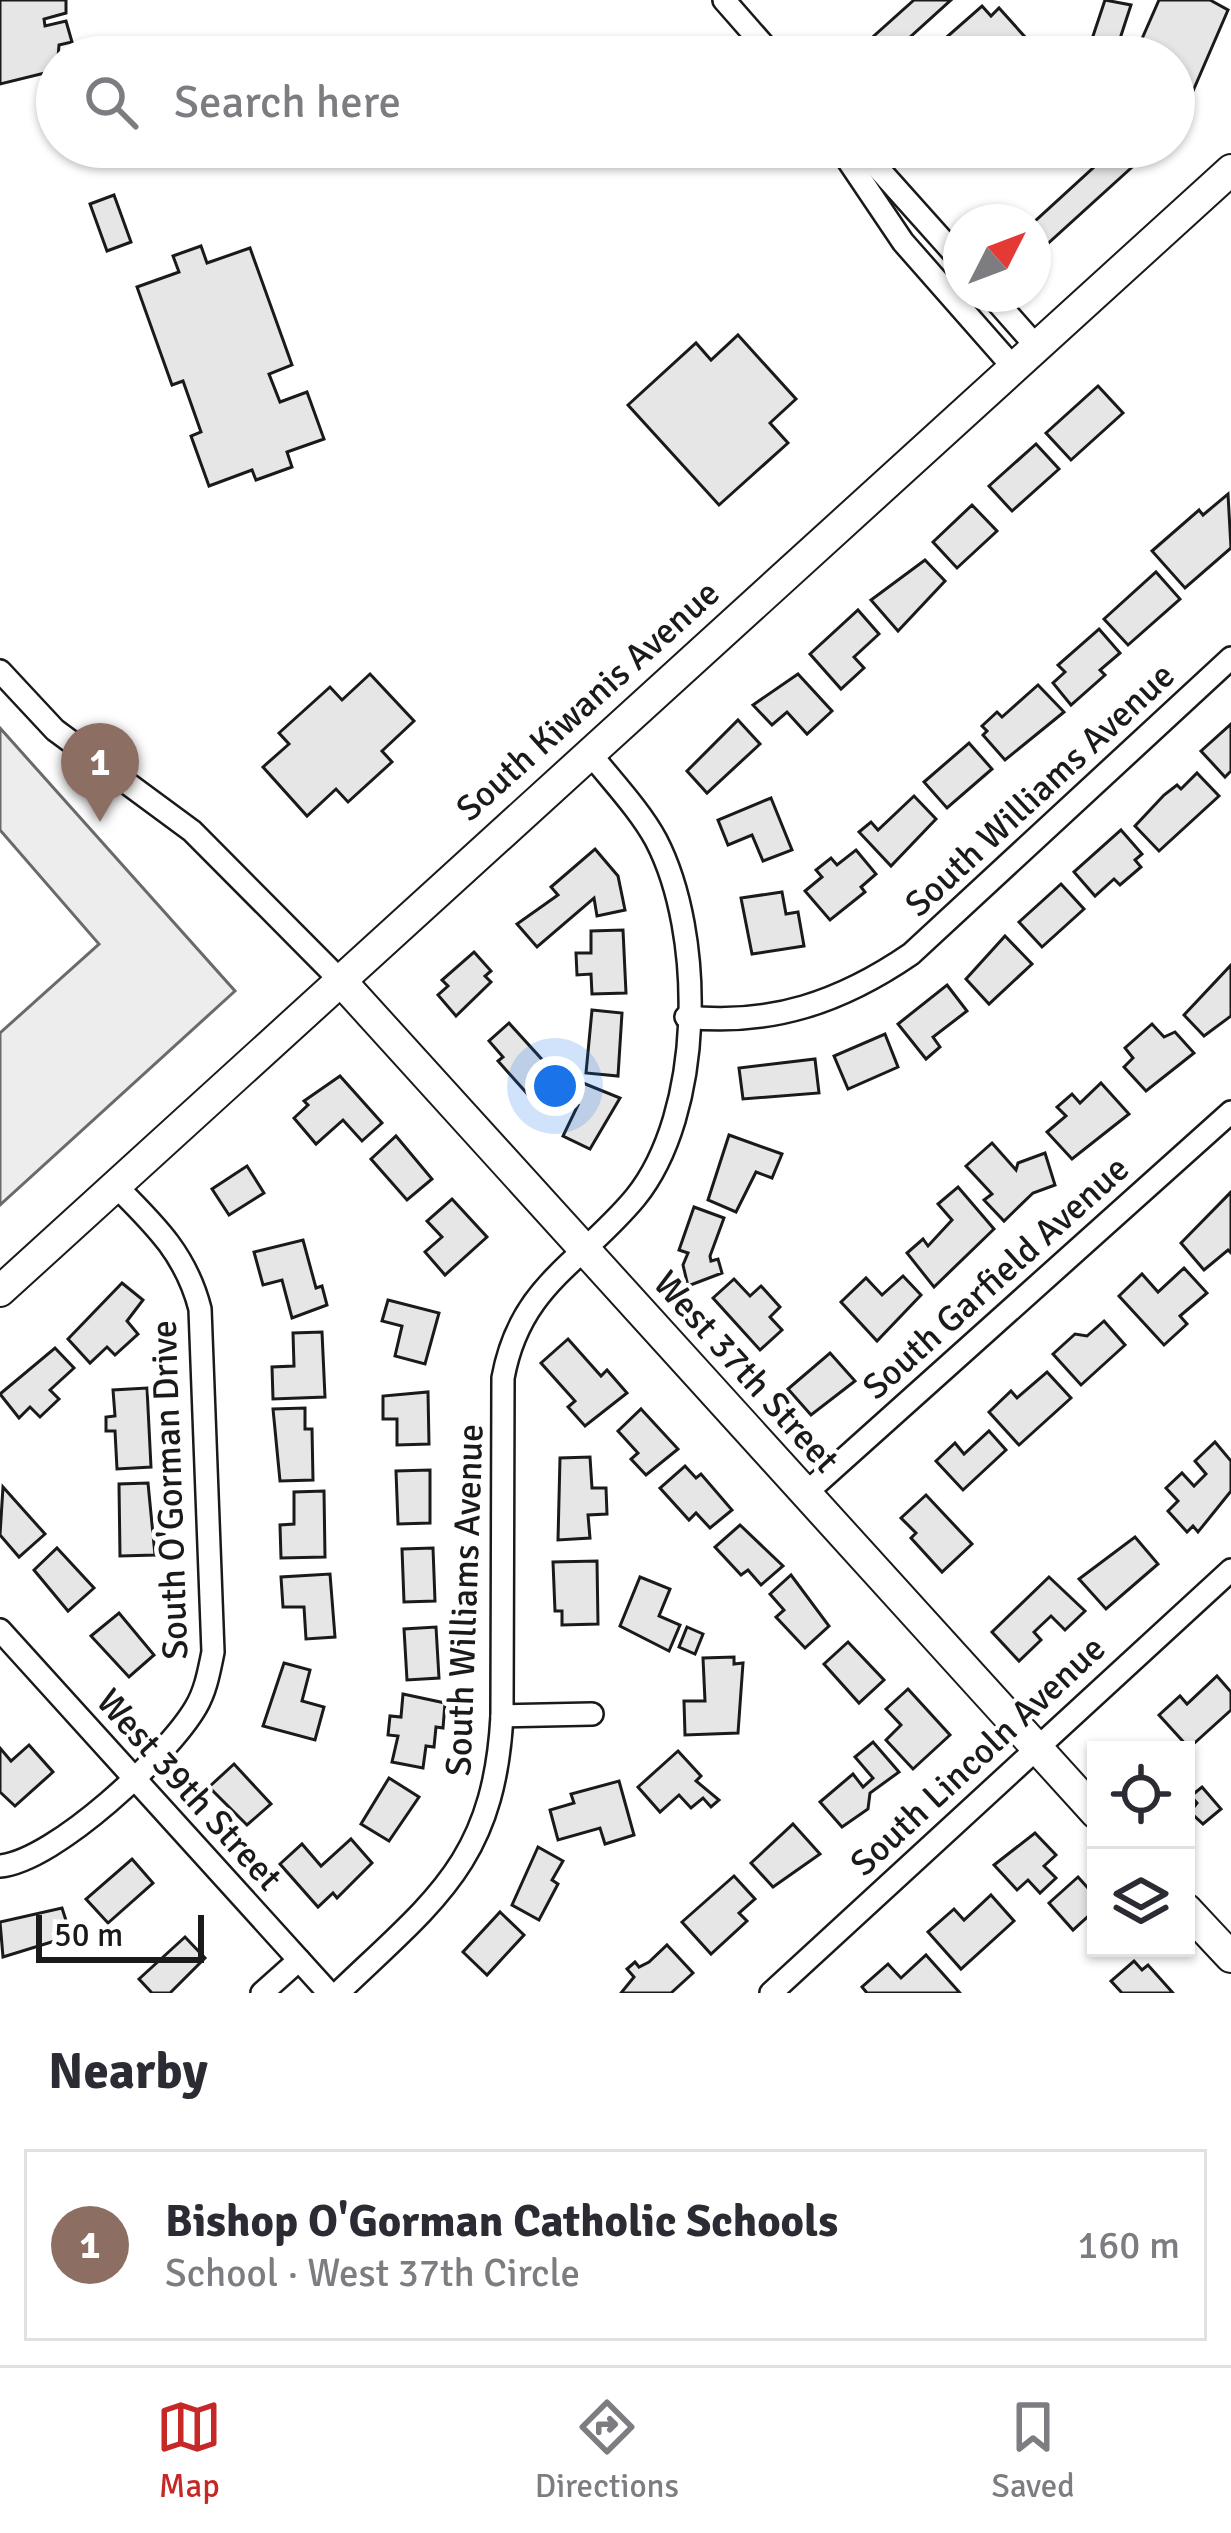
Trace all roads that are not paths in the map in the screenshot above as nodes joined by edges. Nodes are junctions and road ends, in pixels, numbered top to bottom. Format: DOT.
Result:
graph roads {
  1 [pos="724,0"];
  2 [pos="756,36"];
  3 [pos="852,168"];
  4 [pos="878,168"];
  5 [pos="1231,170"];
  6 [pos="943,241"];
  7 [pos="1000,312"];
  8 [pos="1025,357"];
  9 [pos="1231,658"];
  10 [pos="0,671"];
  11 [pos="589,752"];
  12 [pos="340,980"];
  13 [pos="686,1017"];
  14 [pos="1231,1112"];
  15 [pos="115,1185"];
  16 [pos="583,1250"];
  17 [pos="0,1291"];
  18 [pos="805,1494"];
  19 [pos="1231,1570"];
  20 [pos="0,1630"];
  21 [pos="592,1714"];
  22 [pos="502,1716"];
  23 [pos="1034,1748"];
  24 [pos="134,1778"];
  25 [pos="1087,1804"];
  26 [pos="0,1866"];
  27 [pos="1195,1919"];
  28 [pos="1231,1957"];
  29 [pos="299,1960"];
  30 [pos="262,1993"];
  31 [pos="329,1993"];
  32 [pos="338,1993"];
  33 [pos="771,1993"];
  1 -- 2 [label="street"];
  3 -- 8 [label="street"];
  4 -- 6 [label="street"];
  5 -- 8 [label="main road, South Kiwanis Avenue"];
  7 -- 8 [label="street"];
  8 -- 11 [label="main road, South Kiwanis Avenue"];
  9 -- 13 [label="street, South Williams Avenue"];
  10 -- 12 [label="street"];
  11 -- 12 [label="main road, South Kiwanis Avenue"];
  11 -- 13 [label="street, South Williams Avenue"];
  12 -- 15 [label="main road, South Kiwanis Avenue"];
  12 -- 16 [label="main road, West 37th Street"];
  13 -- 16 [label="street, South Williams Avenue"];
  14 -- 18 [label="street, South Garfield Avenue"];
  15 -- 17 [label="main road, South Kiwanis Avenue"];
  15 -- 24 [label="street, South O'Gorman Drive"];
  16 -- 18 [label="main road, West 37th Street"];
  16 -- 22 [label="street, South Williams Avenue"];
  18 -- 23 [label="main road, West 37th Street"];
  19 -- 23 [label="street, South Lincoln Avenue"];
  20 -- 24 [label="street, West 39th Street"];
  21 -- 22 [label="street"];
  22 -- 32 [label="street, South Williams Avenue"];
  23 -- 25 [label="main road, West 37th Street"];
  23 -- 33 [label="street, South Lincoln Avenue"];
  24 -- 26 [label="street, South O'Gorman Drive"];
  24 -- 29 [label="street, West 39th Street"];
  27 -- 28 [label="main road"];
  29 -- 30 [label="street"];
  29 -- 31 [label="street, West 39th Street"];
}
